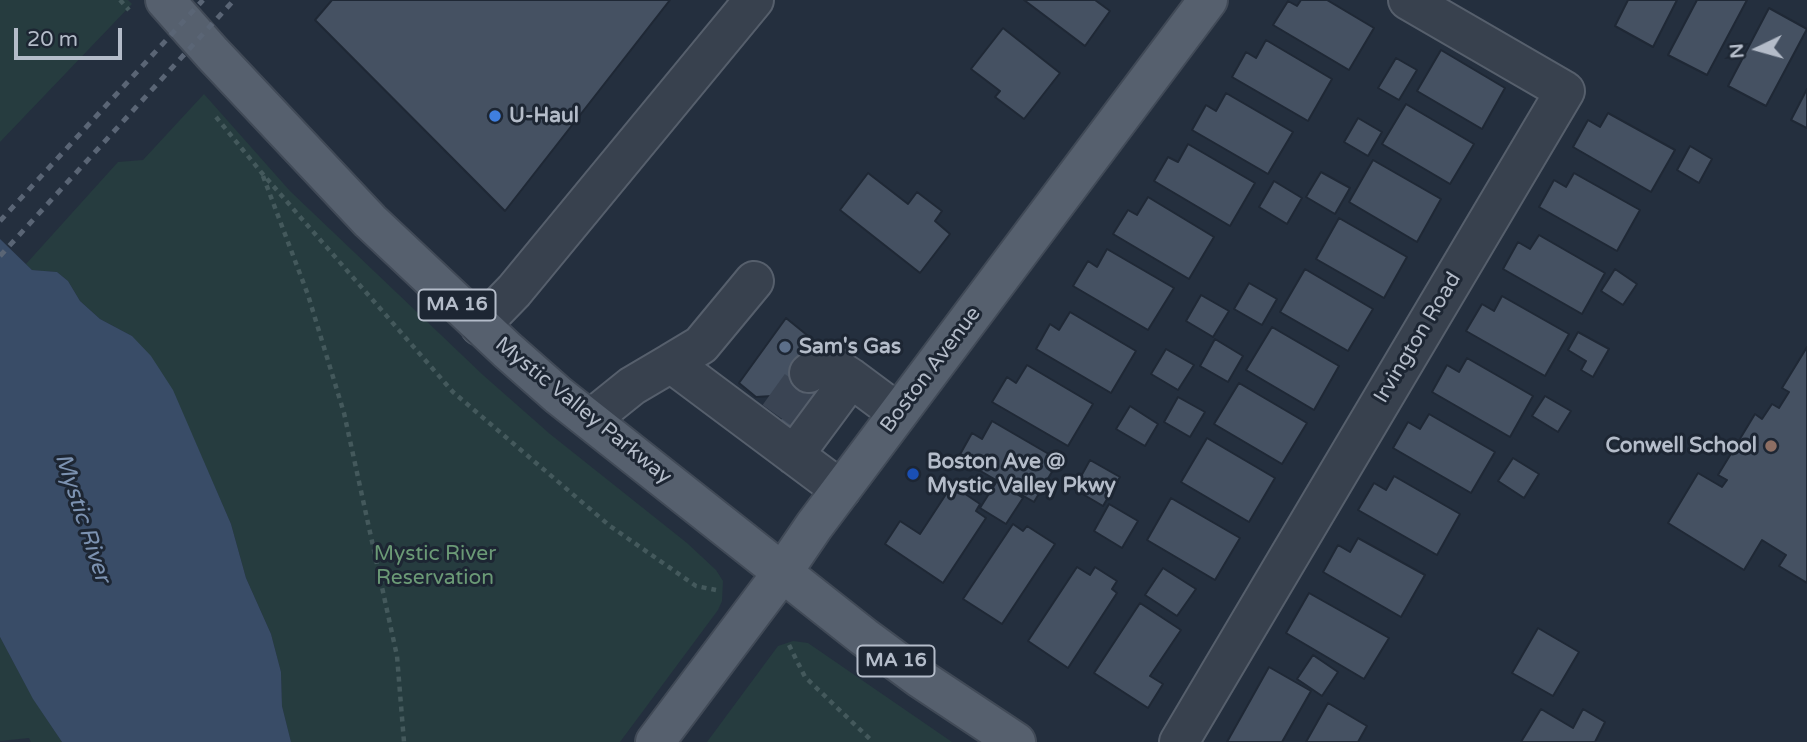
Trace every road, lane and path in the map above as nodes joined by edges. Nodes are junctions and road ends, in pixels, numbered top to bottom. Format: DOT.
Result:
graph roads {
  1 [pos="120,0"];
  2 [pos="754,0"];
  3 [pos="1208,0"];
  4 [pos="1408,0"];
  5 [pos="151,10"];
  6 [pos="212,112"];
  7 [pos="261,172"];
  8 [pos="754,281"];
  9 [pos="480,326"];
  10 [pos="671,363"];
  11 [pos="809,373"];
  12 [pos="851,378"];
  13 [pos="898,414"];
  14 [pos="591,419"];
  15 [pos="778,434"];
  16 [pos="841,490"];
  17 [pos="782,573"];
  18 [pos="716,590"];
  19 [pos="789,645"];
  20 [pos="404,742"];
  21 [pos="655,742"];
  22 [pos="873,742"];
  23 [pos="1016,742"];
  24 [pos="1179,742"];
  1 -- 5 [label="path"];
  2 -- 9 [label="street"];
  3 -- 13 [label="main road, Boston Avenue"];
  4 -- 24 [label="street, Irvington Road"];
  5 -- 9 [label="main road, Mystic Valley Parkway / MA 16"];
  6 -- 7 [label="path"];
  7 -- 18 [label="path"];
  7 -- 20 [label="path"];
  8 -- 10 [label="street"];
  9 -- 14 [label="main road, Mystic Valley Parkway / MA 16"];
  10 -- 14 [label="street"];
  10 -- 15 [label="street"];
  11 -- 12 [label="street"];
  12 -- 13 [label="street"];
  12 -- 15 [label="street"];
  13 -- 16 [label="main road, Boston Avenue"];
  14 -- 17 [label="main road, Mystic Valley Parkway / MA 16"];
  15 -- 16 [label="street"];
  16 -- 17 [label="main road, Boston Avenue"];
  17 -- 21 [label="main road, Boston Avenue"];
  17 -- 23 [label="main road, Mystic Valley Parkway / MA 16"];
  19 -- 22 [label="path"];
}
